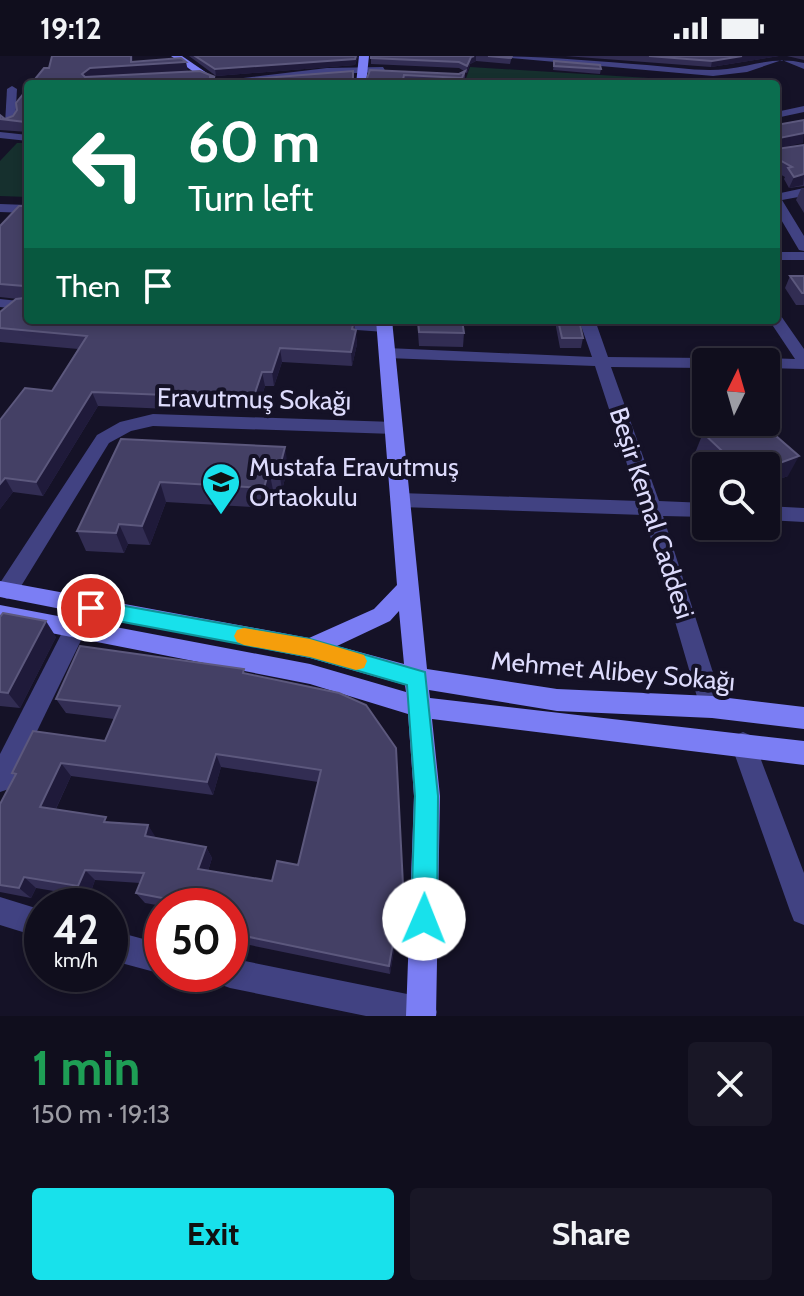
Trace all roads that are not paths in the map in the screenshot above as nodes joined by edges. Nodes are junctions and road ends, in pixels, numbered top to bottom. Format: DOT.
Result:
graph roads {
  1 [pos="176,56"];
  2 [pos="492,56"];
  3 [pos="624,56"];
  4 [pos="688,56"];
  5 [pos="783,56"];
  6 [pos="364,57"];
  7 [pos="547,58"];
  8 [pos="804,66"];
  9 [pos="623,68"];
  10 [pos="365,70"];
  11 [pos="396,71"];
  12 [pos="689,71"];
  13 [pos="201,74"];
  14 [pos="188,76"];
  15 [pos="211,80"];
  16 [pos="250,80"];
  17 [pos="362,80"];
  18 [pos="692,80"];
  19 [pos="6,89"];
  20 [pos="804,109"];
  21 [pos="780,114"];
  22 [pos="9,124"];
  23 [pos="0,135"];
  24 [pos="24,138"];
  25 [pos="804,192"];
  26 [pos="780,198"];
  27 [pos="780,206"];
  28 [pos="0,208"];
  29 [pos="24,209"];
  30 [pos="24,210"];
  31 [pos="7,224"];
  32 [pos="804,247"];
  33 [pos="780,256"];
  34 [pos="804,256"];
  35 [pos="0,303"];
  36 [pos="24,305"];
  37 [pos="0,322"];
  38 [pos="385,324"];
  39 [pos="589,324"];
  40 [pos="779,324"];
  41 [pos="387,353"];
  42 [pos="604,362"];
  43 [pos="804,362"];
  44 [pos="692,363"];
  45 [pos="780,363"];
  46 [pos="394,428"];
  47 [pos="400,500"];
  48 [pos="651,507"];
  49 [pos="692,509"];
  50 [pos="780,514"];
  51 [pos="804,515"];
  52 [pos="408,588"];
  53 [pos="4,590"];
  54 [pos="0,614"];
  55 [pos="76,628"];
  56 [pos="310,648"];
  57 [pos="417,678"];
  58 [pos="419,707"];
  59 [pos="712,707"];
  60 [pos="804,718"];
  61 [pos="743,744"];
  62 [pos="804,753"];
  63 [pos="0,780"];
  64 [pos="0,911"];
  65 [pos="804,911"];
  66 [pos="24,918"];
  67 [pos="248,977"];
  68 [pos="422,1014"];
  1 -- 13 [label="main road"];
  2 -- 7 [label="street"];
  3 -- 9 [label="street"];
  4 -- 12 [label="street"];
  5 -- 8 [label="street"];
  5 -- 12 [label="street"];
  6 -- 10 [label="main road"];
  6 -- 13 [label="street"];
  7 -- 9 [label="street"];
  9 -- 12 [label="street"];
  10 -- 11 [label="street"];
  10 -- 16 [label="street"];
  10 -- 17 [label="main road"];
  12 -- 18 [label="street"];
  13 -- 14 [label="street"];
  13 -- 15 [label="main road"];
  19 -- 22 [label="street"];
  20 -- 21 [label="street"];
  23 -- 24 [label="street"];
  25 -- 26 [label="street"];
  27 -- 32 [label="street"];
  28 -- 29 [label="street"];
  30 -- 31 [label="street"];
  33 -- 34 [label="street"];
  35 -- 36 [label="street"];
  36 -- 37 [label="street"];
  38 -- 41 [label="main road"];
  39 -- 42 [label="street, Beşir Kemal Caddesi"];
  40 -- 43 [label="street"];
  41 -- 42 [label="street"];
  41 -- 46 [label="main road"];
  42 -- 44 [label="street"];
  42 -- 48 [label="street, Beşir Kemal Caddesi"];
  43 -- 45 [label="street"];
  46 -- 47 [label="main road"];
  46 -- 53 [label="street, Eravutmuş Sokağı"];
  47 -- 48 [label="street"];
  47 -- 52 [label="main road"];
  48 -- 49 [label="street"];
  48 -- 59 [label="street, Beşir Kemal Caddesi"];
  50 -- 51 [label="street"];
  52 -- 56 [label="main road"];
  52 -- 57 [label="main road"];
  53 -- 56 [label="main road, Mehmet Alibey Sokağı"];
  54 -- 55 [label="main road"];
  55 -- 58 [label="main road"];
  55 -- 63 [label="street"];
  56 -- 57 [label="main road, Mehmet Alibey Sokağı"];
  57 -- 58 [label="main road"];
  57 -- 59 [label="main road, Mehmet Alibey Sokağı"];
  58 -- 61 [label="main road"];
  58 -- 68 [label="main road"];
  59 -- 60 [label="main road, Mehmet Alibey Sokağı"];
  61 -- 62 [label="main road"];
  61 -- 65 [label="street"];
  64 -- 66 [label="street"];
  67 -- 68 [label="street"];
}
